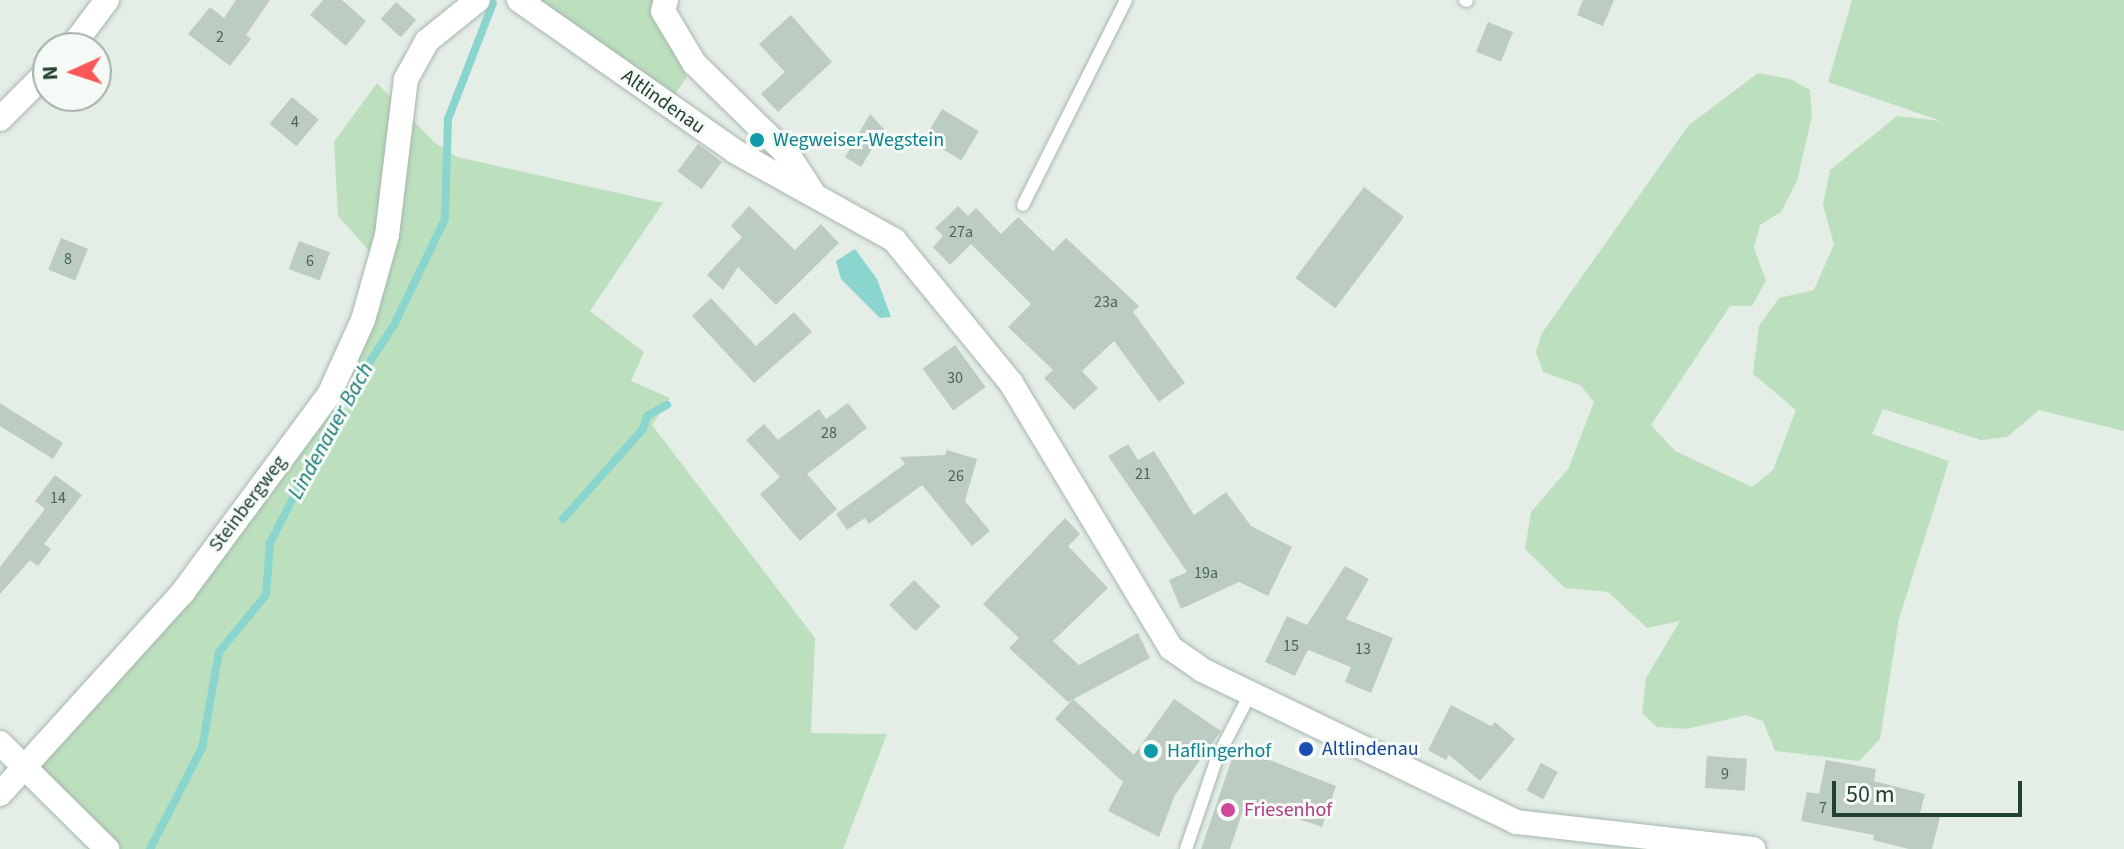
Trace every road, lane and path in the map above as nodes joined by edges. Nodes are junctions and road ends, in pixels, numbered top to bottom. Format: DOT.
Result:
graph roads {
  1 [pos="107,0"];
  2 [pos="478,0"];
  3 [pos="519,0"];
  4 [pos="666,0"];
  5 [pos="1126,0"];
  6 [pos="83,32"];
  7 [pos="32,87"];
  8 [pos="0,119"];
  9 [pos="813,193"];
  10 [pos="1023,205"];
  11 [pos="1249,696"];
  12 [pos="0,743"];
  13 [pos="24,763"];
  14 [pos="0,794"];
  15 [pos="107,849"];
  16 [pos="1186,849"];
  17 [pos="1753,849"];
  1 -- 6 [label="street"];
  2 -- 13 [label="street, Steinbergweg"];
  3 -- 9 [label="street, Altlindenau"];
  4 -- 9 [label="street, Altlindenau"];
  5 -- 10 [label="lane"];
  7 -- 8 [label="street"];
  9 -- 11 [label="street, Altlindenau"];
  11 -- 16 [label="lane"];
  11 -- 17 [label="street, Altlindenau"];
  12 -- 13 [label="street"];
  13 -- 14 [label="street, Steinbergweg"];
  13 -- 15 [label="street"];
}
